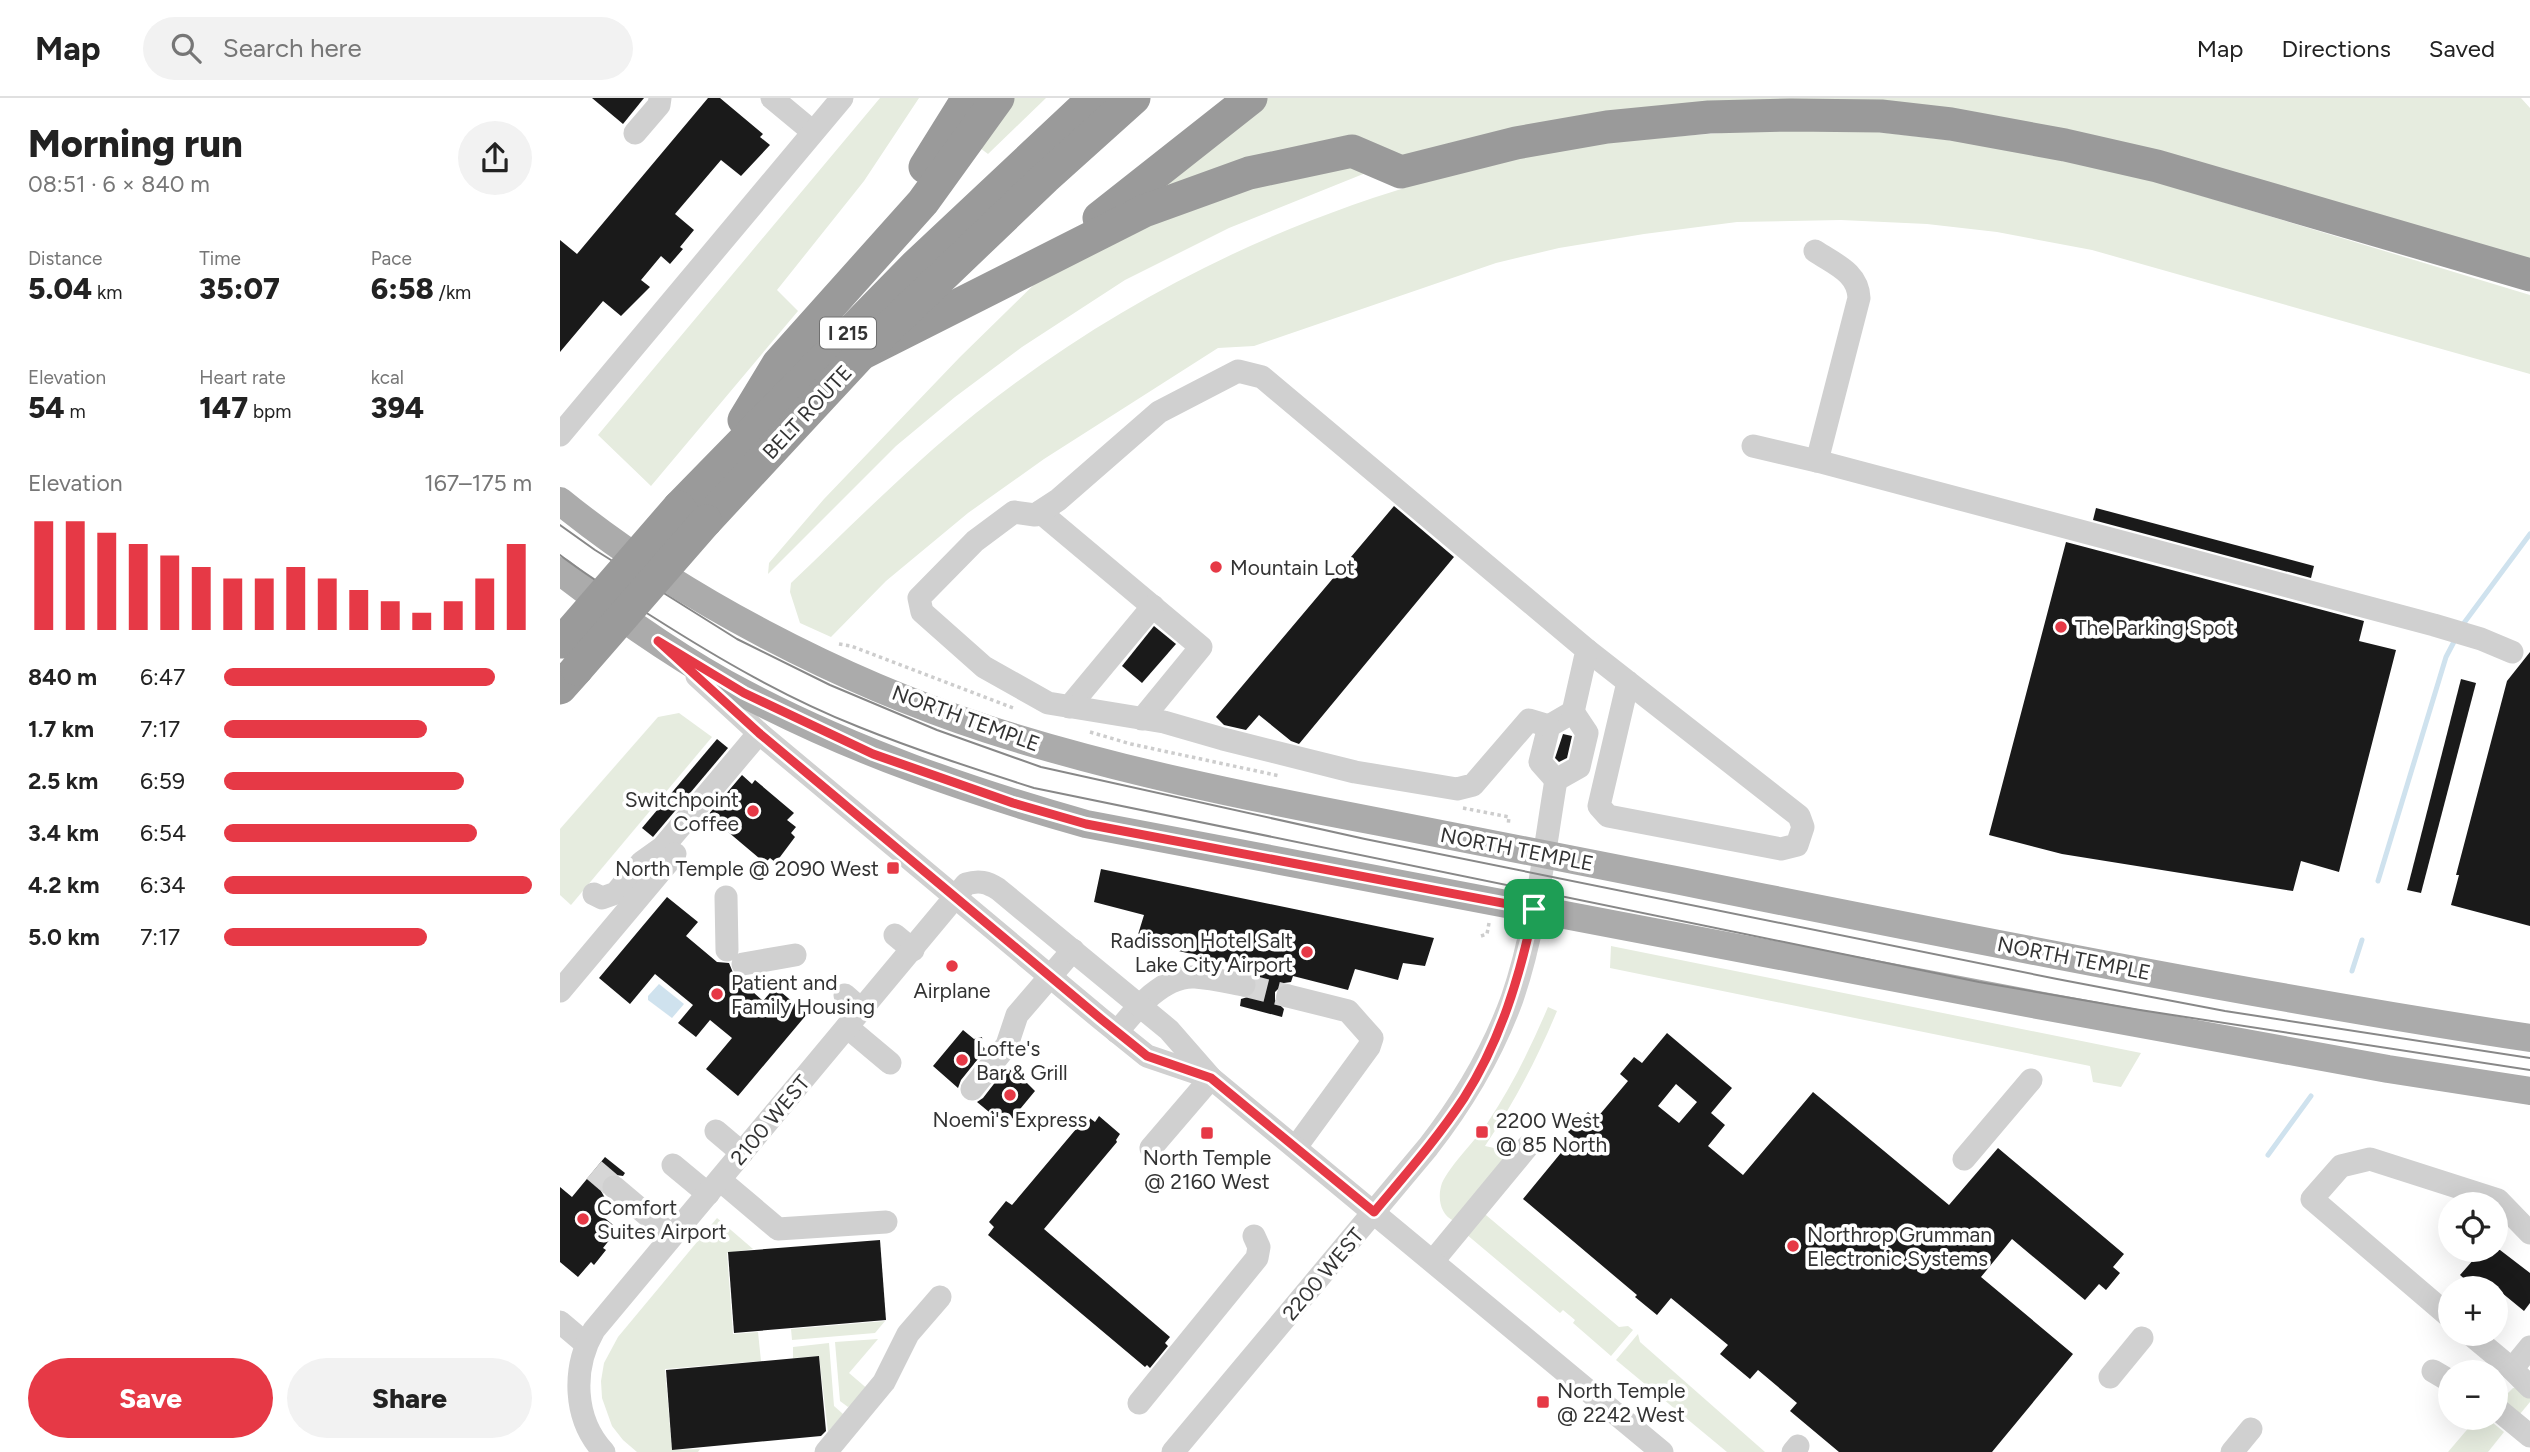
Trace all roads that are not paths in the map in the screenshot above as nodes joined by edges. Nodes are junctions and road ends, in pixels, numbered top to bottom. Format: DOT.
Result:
graph roads {
  1 [pos="660,98"];
  2 [pos="772,98"];
  3 [pos="842,98"];
  4 [pos="968,98"];
  5 [pos="998,98"];
  6 [pos="1063,98"];
  7 [pos="1094,98"];
  8 [pos="1134,98"];
  9 [pos="1251,98"];
  10 [pos="813,132"];
  11 [pos="635,133"];
  12 [pos="989,197"];
  13 [pos="1815,251"];
  14 [pos="1042,262"];
  15 [pos="2530,275"];
  16 [pos="862,354"];
  17 [pos="778,364"];
  18 [pos="560,435"];
  19 [pos="1753,446"];
  20 [pos="1817,461"];
  21 [pos="711,474"];
  22 [pos="560,501"];
  23 [pos="1040,512"];
  24 [pos="692,514"];
  25 [pos="560,571"];
  26 [pos="1153,606"];
  27 [pos="658,641"];
  28 [pos="1587,650"];
  29 [pos="2512,652"];
  30 [pos="565,661"];
  31 [pos="1628,682"];
  32 [pos="1069,707"];
  33 [pos="1573,712"];
  34 [pos="1142,719"];
  35 [pos="1549,726"];
  36 [pos="759,733"];
  37 [pos="1556,779"];
  38 [pos="675,853"];
  39 [pos="1544,854"];
  40 [pos="594,894"];
  41 [pos="726,897"];
  42 [pos="955,897"];
  43 [pos="1534,909"];
  44 [pos="1073,950"];
  45 [pos="795,955"];
  46 [pos="1050,977"];
  47 [pos="1244,985"];
  48 [pos="560,991"];
  49 [pos="1288,996"];
  50 [pos="1139,1006"];
  51 [pos="852,1011"];
  52 [pos="1116,1032"];
  53 [pos="2530,1038"];
  54 [pos="890,1063"];
  55 [pos="1211,1078"];
  56 [pos="2031,1080"];
  57 [pos="972,1089"];
  58 [pos="2530,1091"];
  59 [pos="716,1131"];
  60 [pos="1528,1146"];
  61 [pos="1296,1147"];
  62 [pos="1151,1148"];
  63 [pos="743,1153"];
  64 [pos="1964,1159"];
  65 [pos="673,1165"];
  66 [pos="614,1187"];
  67 [pos="714,1187"];
  68 [pos="1374,1212"];
  69 [pos="886,1222"];
  70 [pos="2530,1233"];
  71 [pos="1254,1236"];
  72 [pos="672,1237"];
  73 [pos="1433,1261"];
  74 [pos="940,1297"];
  75 [pos="2438,1307"];
  76 [pos="560,1322"];
  77 [pos="2142,1338"];
  78 [pos="586,1343"];
  79 [pos="2484,1346"];
  80 [pos="2530,1347"];
  81 [pos="2512,1369"];
  82 [pos="570,1374"];
  83 [pos="2110,1377"];
  84 [pos="2530,1387"];
  85 [pos="1139,1403"];
  86 [pos="2508,1419"];
  87 [pos="2251,1429"];
  88 [pos="2530,1438"];
  89 [pos="604,1452"];
  90 [pos="825,1452"];
  91 [pos="1173,1452"];
  92 [pos="1662,1452"];
  93 [pos="2232,1452"];
  94 [pos="2520,1452"];
  1 -- 11 [label="street"];
  2 -- 10 [label="street"];
  3 -- 10 [label="street"];
  4 -- 17 [label="highway"];
  5 -- 17 [label="highway"];
  6 -- 12 [label="highway"];
  7 -- 12 [label="highway, BELT ROUTE / I 215"];
  8 -- 16 [label="highway, BELT ROUTE / I 215"];
  9 -- 14 [label="highway"];
  10 -- 18 [label="street"];
  12 -- 21 [label="highway, BELT ROUTE / I 215"];
  13 -- 20 [label="street"];
  14 -- 15 [label="highway"];
  14 -- 16 [label="highway"];
  16 -- 24 [label="highway, BELT ROUTE / I 215"];
  17 -- 21 [label="highway"];
  19 -- 20 [label="street"];
  20 -- 29 [label="street"];
  21 -- 24 [label="highway, BELT ROUTE / I 215"];
  22 -- 39 [label="main road, NORTH TEMPLE"];
  23 -- 26 [label="street"];
  23 -- 28 [label="street"];
  23 -- 32 [label="street"];
  24 -- 30 [label="highway, BELT ROUTE / I 215, bridge"];
  25 -- 27 [label="main road"];
  26 -- 32 [label="street"];
  26 -- 34 [label="street"];
  27 -- 36 [label="street"];
  27 -- 43 [label="main road"];
  28 -- 31 [label="street"];
  28 -- 33 [label="street"];
  31 -- 31 [label="street"];
  32 -- 34 [label="street"];
  33 -- 35 [label="street"];
  33 -- 37 [label="street"];
  34 -- 35 [label="street"];
  35 -- 37 [label="street"];
  36 -- 40 [label="street"];
  36 -- 42 [label="street"];
  37 -- 39 [label="street, 2200 WEST"];
  38 -- 48 [label="street"];
  39 -- 43 [label="street, 2200 WEST"];
  39 -- 53 [label="main road, NORTH TEMPLE"];
  41 -- 45 [label="street"];
  42 -- 44 [label="street"];
  42 -- 46 [label="street"];
  42 -- 51 [label="street, 2100 WEST"];
  43 -- 58 [label="main road"];
  43 -- 68 [label="street, 2200 WEST"];
  44 -- 46 [label="street"];
  44 -- 50 [label="street"];
  46 -- 52 [label="street"];
  46 -- 57 [label="street"];
  47 -- 50 [label="street"];
  49 -- 61 [label="street"];
  50 -- 52 [label="street"];
  50 -- 55 [label="street"];
  51 -- 54 [label="street"];
  51 -- 63 [label="street, 2100 WEST"];
  52 -- 55 [label="street"];
  55 -- 61 [label="street"];
  55 -- 62 [label="street"];
  56 -- 64 [label="street"];
  59 -- 63 [label="street"];
  60 -- 73 [label="street"];
  61 -- 68 [label="street"];
  63 -- 67 [label="street, 2100 WEST"];
  65 -- 67 [label="street"];
  66 -- 72 [label="street"];
  67 -- 69 [label="street"];
  67 -- 72 [label="street, 2100 WEST"];
  68 -- 73 [label="street"];
  68 -- 91 [label="street, 2200 WEST"];
  70 -- 75 [label="street"];
  71 -- 85 [label="street"];
  72 -- 78 [label="street, 2100 WEST"];
  73 -- 92 [label="street"];
  74 -- 90 [label="street"];
  76 -- 78 [label="street"];
  77 -- 83 [label="street"];
  78 -- 82 [label="street"];
  79 -- 81 [label="street"];
  80 -- 81 [label="street"];
  81 -- 84 [label="street"];
  82 -- 89 [label="street"];
  86 -- 88 [label="street"];
  87 -- 93 [label="street"];
  88 -- 94 [label="street"];
}
